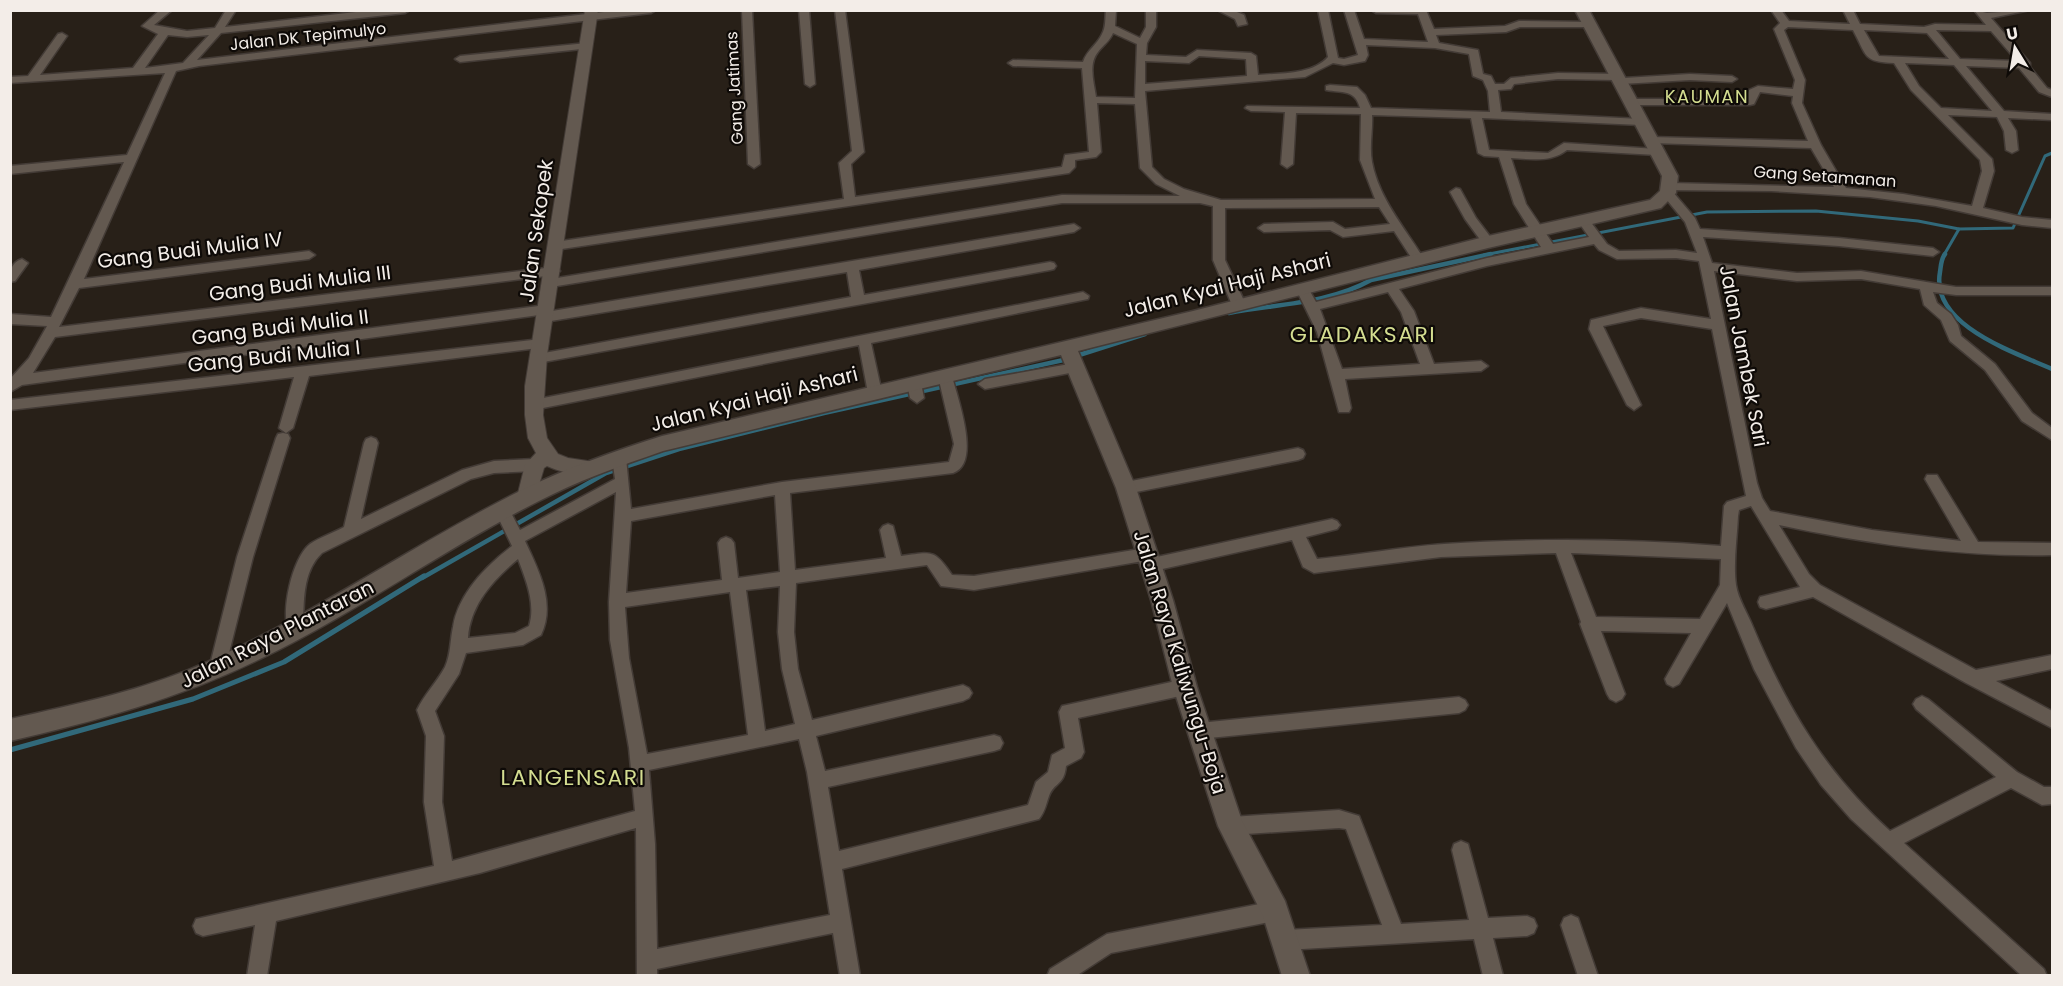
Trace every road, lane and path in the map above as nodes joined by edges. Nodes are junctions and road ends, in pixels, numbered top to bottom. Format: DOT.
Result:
graph roads {
  1 [pos="167,10"];
  2 [pos="231,10"];
  3 [pos="405,10"];
  4 [pos="651,10"];
  5 [pos="747,10"];
  6 [pos="804,10"];
  7 [pos="840,10"];
  8 [pos="1111,10"];
  9 [pos="1151,10"];
  10 [pos="1222,10"];
  11 [pos="1323,10"];
  12 [pos="1349,10"];
  13 [pos="1376,10"];
  14 [pos="1776,10"];
  15 [pos="1848,10"];
  16 [pos="2025,10"];
  17 [pos="1421,11"];
  18 [pos="1981,13"];
  19 [pos="591,15"];
  20 [pos="1586,17"];
  21 [pos="1242,24"];
  22 [pos="1786,24"];
  23 [pos="1110,27"];
  24 [pos="1857,27"];
  25 [pos="1995,28"];
  26 [pos="1930,30"];
  27 [pos="165,32"];
  28 [pos="217,32"];
  29 [pos="1429,32"];
  30 [pos="62,36"];
  31 [pos="1360,42"];
  32 [pos="1142,43"];
  33 [pos="1435,45"];
  34 [pos="587,46"];
  35 [pos="1140,58"];
  36 [pos="460,59"];
  37 [pos="1331,60"];
  38 [pos="1898,60"];
  39 [pos="1279,61"];
  40 [pos="1013,63"];
  41 [pos="1958,63"];
  42 [pos="187,65"];
  43 [pos="1087,65"];
  44 [pos="2023,66"];
  45 [pos="172,69"];
  46 [pos="137,71"];
  47 [pos="1281,77"];
  48 [pos="32,78"];
  49 [pos="1253,79"];
  50 [pos="1620,79"];
  51 [pos="1732,79"];
  52 [pos="10,80"];
  53 [pos="810,84"];
  54 [pos="1492,87"];
  55 [pos="1330,88"];
  56 [pos="1798,93"];
  57 [pos="1140,94"];
  58 [pos="2052,94"];
  59 [pos="1091,100"];
  60 [pos="1631,102"];
  61 [pos="1251,108"];
  62 [pos="1291,109"];
  63 [pos="1365,111"];
  64 [pos="1937,111"];
  65 [pos="2000,113"];
  66 [pos="1476,115"];
  67 [pos="1496,115"];
  68 [pos="2052,117"];
  69 [pos="1641,122"];
  70 [pos="1815,145"];
  71 [pos="1654,146"];
  72 [pos="2012,150"];
  73 [pos="1504,153"];
  74 [pos="131,158"];
  75 [pos="754,164"];
  76 [pos="1287,164"];
  77 [pos="10,170"];
  78 [pos="1670,190"];
  79 [pos="1456,192"];
  80 [pos="1843,192"];
  81 [pos="1197,200"];
  82 [pos="850,202"];
  83 [pos="1384,203"];
  84 [pos="1219,204"];
  85 [pos="1976,211"];
  86 [pos="1585,222"];
  87 [pos="1691,222"];
  88 [pos="2052,224"];
  89 [pos="1399,227"];
  90 [pos="1074,228"];
  91 [pos="1264,228"];
  92 [pos="1538,234"];
  93 [pos="1597,237"];
  94 [pos="1490,244"];
  95 [pos="555,246"];
  96 [pos="1549,248"];
  97 [pos="1933,252"];
  98 [pos="1453,254"];
  99 [pos="309,255"];
  100 [pos="1517,256"];
  101 [pos="1418,260"];
  102 [pos="1487,262"];
  103 [pos="1706,262"];
  104 [pos="22,263"];
  105 [pos="1050,266"];
  106 [pos="852,267"];
  107 [pos="1463,268"];
  108 [pos="552,277"];
  109 [pos="10,278"];
  110 [pos="75,284"];
  111 [pos="1391,287"];
  112 [pos="1927,287"];
  113 [pos="2052,291"];
  114 [pos="1083,296"];
  115 [pos="1308,299"];
  116 [pos="858,300"];
  117 [pos="1239,306"];
  118 [pos="545,313"];
  119 [pos="10,319"];
  120 [pos="1719,325"];
  121 [pos="53,328"];
  122 [pos="864,339"];
  123 [pos="540,351"];
  124 [pos="1072,359"];
  125 [pos="1481,366"];
  126 [pos="1018,369"];
  127 [pos="1429,369"];
  128 [pos="303,372"];
  129 [pos="1338,374"];
  130 [pos="947,382"];
  131 [pos="15,384"];
  132 [pos="985,384"];
  133 [pos="875,393"];
  134 [pos="10,405"];
  135 [pos="533,405"];
  136 [pos="1634,405"];
  137 [pos="1344,408"];
  138 [pos="2052,435"];
  139 [pos="370,443"];
  140 [pos="1298,454"];
  141 [pos="541,460"];
  142 [pos="594,468"];
  143 [pos="621,472"];
  144 [pos="1932,478"];
  145 [pos="782,488"];
  146 [pos="1126,488"];
  147 [pos="527,497"];
  148 [pos="1755,499"];
  149 [pos="1765,516"];
  150 [pos="622,517"];
  151 [pos="1332,525"];
  152 [pos="351,530"];
  153 [pos="888,530"];
  154 [pos="512,532"];
  155 [pos="1298,535"];
  156 [pos="726,543"];
  157 [pos="1561,546"];
  158 [pos="1974,549"];
  159 [pos="2052,549"];
  160 [pos="1729,553"];
  161 [pos="1148,560"];
  162 [pos="895,564"];
  163 [pos="788,579"];
  164 [pos="734,586"];
  165 [pos="1728,586"];
  166 [pos="1814,590"];
  167 [pos="618,601"];
  168 [pos="1766,602"];
  169 [pos="1588,624"];
  170 [pos="1706,626"];
  171 [pos="295,628"];
  172 [pos="459,648"];
  173 [pos="2052,662"];
  174 [pos="217,669"];
  175 [pos="1972,678"];
  176 [pos="1673,679"];
  177 [pos="1185,687"];
  178 [pos="963,693"];
  179 [pos="1616,694"];
  180 [pos="1922,704"];
  181 [pos="1459,705"];
  182 [pos="2052,720"];
  183 [pos="10,730"];
  184 [pos="806,730"];
  185 [pos="1199,731"];
  186 [pos="758,741"];
  187 [pos="994,743"];
  188 [pos="640,764"];
  189 [pos="2012,778"];
  190 [pos="818,781"];
  191 [pos="2052,795"];
  192 [pos="644,818"];
  193 [pos="1232,826"];
  194 [pos="1888,842"];
  195 [pos="1461,850"];
  196 [pos="831,862"];
  197 [pos="447,872"];
  198 [pos="1275,911"];
  199 [pos="267,914"];
  200 [pos="841,922"];
  201 [pos="1571,925"];
  202 [pos="203,926"];
  203 [pos="1527,926"];
  204 [pos="1482,928"];
  205 [pos="1395,933"];
  206 [pos="1285,940"];
  207 [pos="647,968"];
  208 [pos="257,975"];
  209 [pos="850,975"];
  210 [pos="1057,975"];
  211 [pos="1296,975"];
  212 [pos="1493,975"];
  213 [pos="1588,975"];
  214 [pos="2037,975"];
  1 -- 27 [label="street"];
  2 -- 28 [label="street"];
  3 -- 28 [label="street"];
  4 -- 19 [label="street, Jalan DK Tepimulyo"];
  5 -- 75 [label="street, Gang Jatimas"];
  6 -- 53 [label="street"];
  7 -- 82 [label="street"];
  8 -- 23 [label="street"];
  9 -- 32 [label="street"];
  10 -- 21 [label="street"];
  11 -- 37 [label="street"];
  12 -- 31 [label="street"];
  13 -- 17 [label="street"];
  14 -- 22 [label="street"];
  15 -- 24 [label="street"];
  16 -- 18 [label="street"];
  17 -- 29 [label="street"];
  18 -- 25 [label="street"];
  19 -- 34 [label="street, Jalan Sekopek"];
  19 -- 42 [label="street, Jalan DK Tepimulyo"];
  20 -- 29 [label="street"];
  20 -- 50 [label="main road"];
  22 -- 24 [label="street"];
  22 -- 56 [label="street"];
  23 -- 32 [label="street"];
  23 -- 43 [label="street"];
  24 -- 26 [label="street"];
  24 -- 38 [label="street"];
  25 -- 26 [label="street"];
  25 -- 44 [label="street"];
  26 -- 41 [label="street"];
  27 -- 28 [label="street"];
  27 -- 46 [label="street"];
  28 -- 42 [label="street"];
  29 -- 33 [label="street"];
  30 -- 48 [label="street"];
  31 -- 33 [label="street"];
  31 -- 37 [label="street"];
  32 -- 35 [label="street"];
  33 -- 54 [label="street"];
  34 -- 36 [label="street"];
  34 -- 95 [label="street, Jalan Sekopek"];
  35 -- 49 [label="street"];
  35 -- 57 [label="street"];
  37 -- 47 [label="street"];
  38 -- 41 [label="street"];
  38 -- 64 [label="street"];
  39 -- 47 [label="street"];
  40 -- 43 [label="street"];
  41 -- 44 [label="street"];
  41 -- 65 [label="street"];
  42 -- 45 [label="street, Jalan DK Tepimulyo"];
  43 -- 59 [label="street"];
  44 -- 58 [label="street"];
  45 -- 46 [label="street, Jalan DK Tepimulyo"];
  45 -- 74 [label="street"];
  46 -- 48 [label="street, Jalan DK Tepimulyo"];
  47 -- 49 [label="street"];
  48 -- 52 [label="street, Jalan DK Tepimulyo"];
  49 -- 57 [label="street"];
  50 -- 51 [label="street"];
  50 -- 54 [label="street"];
  50 -- 60 [label="main road"];
  54 -- 67 [label="street"];
  55 -- 63 [label="street"];
  56 -- 60 [label="street"];
  56 -- 70 [label="street"];
  57 -- 59 [label="street"];
  57 -- 81 [label="street"];
  59 -- 82 [label="street"];
  60 -- 69 [label="main road"];
  61 -- 62 [label="street"];
  62 -- 63 [label="street"];
  62 -- 76 [label="street"];
  63 -- 66 [label="street"];
  63 -- 83 [label="street"];
  64 -- 65 [label="street"];
  64 -- 85 [label="street"];
  65 -- 68 [label="street"];
  65 -- 72 [label="street"];
  66 -- 67 [label="street"];
  66 -- 73 [label="street"];
  67 -- 69 [label="street"];
  69 -- 71 [label="main road"];
  70 -- 71 [label="street"];
  70 -- 80 [label="street"];
  71 -- 73 [label="street"];
  71 -- 78 [label="main road"];
  73 -- 92 [label="street"];
  74 -- 77 [label="street"];
  74 -- 110 [label="street"];
  78 -- 80 [label="street, Gang Setamanan"];
  78 -- 86 [label="main road, Jalan Kyai Haji Ashari"];
  78 -- 87 [label="street"];
  79 -- 94 [label="street"];
  80 -- 85 [label="street, Gang Setamanan"];
  81 -- 84 [label="street"];
  81 -- 108 [label="street, Gang Budi Mulia III"];
  82 -- 95 [label="street"];
  83 -- 84 [label="street"];
  83 -- 89 [label="street"];
  84 -- 117 [label="street"];
  85 -- 88 [label="street, Gang Setamanan"];
  86 -- 92 [label="main road, Jalan Kyai Haji Ashari"];
  86 -- 93 [label="street"];
  87 -- 97 [label="street"];
  87 -- 103 [label="street, Jalan Jambek Sari"];
  89 -- 91 [label="street"];
  89 -- 101 [label="street"];
  90 -- 106 [label="street, Gang Budi Mulia II"];
  92 -- 94 [label="main road, Jalan Kyai Haji Ashari"];
  92 -- 96 [label="street"];
  93 -- 96 [label="street"];
  93 -- 103 [label="street"];
  94 -- 98 [label="main road, Jalan Kyai Haji Ashari"];
  94 -- 100 [label="street"];
  94 -- 102 [label="street"];
  95 -- 108 [label="street, Jalan Sekopek"];
  96 -- 100 [label="street"];
  98 -- 101 [label="main road, Jalan Kyai Haji Ashari"];
  98 -- 107 [label="street"];
  99 -- 110 [label="street, Gang Budi Mulia IV"];
  100 -- 102 [label="street"];
  101 -- 115 [label="main road, Jalan Kyai Haji Ashari"];
  102 -- 107 [label="street"];
  103 -- 112 [label="street"];
  103 -- 120 [label="street, Jalan Jambek Sari"];
  104 -- 109 [label="street"];
  105 -- 116 [label="street, Gang Budi Mulia I"];
  106 -- 116 [label="street"];
  106 -- 118 [label="street, Gang Budi Mulia II"];
  107 -- 111 [label="street"];
  108 -- 118 [label="street, Jalan Sekopek"];
  108 -- 121 [label="street, Gang Budi Mulia III"];
  110 -- 121 [label="street"];
  111 -- 115 [label="street"];
  111 -- 127 [label="street"];
  112 -- 113 [label="street"];
  112 -- 138 [label="street"];
  114 -- 122 [label="street"];
  115 -- 117 [label="main road, Jalan Kyai Haji Ashari"];
  115 -- 129 [label="street"];
  116 -- 123 [label="street, Gang Budi Mulia I"];
  117 -- 124 [label="main road, Jalan Kyai Haji Ashari"];
  118 -- 123 [label="street, Jalan Sekopek"];
  118 -- 131 [label="street, Gang Budi Mulia II"];
  119 -- 121 [label="street, Gang Budi Mulia III"];
  120 -- 136 [label="street"];
  120 -- 148 [label="street, Jalan Jambek Sari"];
  121 -- 131 [label="street"];
  122 -- 133 [label="street"];
  122 -- 135 [label="street"];
  123 -- 128 [label="street, Gang Budi Mulia I"];
  123 -- 135 [label="street, Jalan Sekopek"];
  124 -- 126 [label="main road, Jalan Kyai Haji Ashari"];
  124 -- 146 [label="main road, Jalan Raya Kaliwungu-Boja"];
  125 -- 127 [label="street"];
  126 -- 130 [label="main road, Jalan Kyai Haji Ashari"];
  126 -- 132 [label="street"];
  127 -- 129 [label="street"];
  128 -- 134 [label="street, Gang Budi Mulia I"];
  128 -- 174 [label="street"];
  129 -- 137 [label="street"];
  130 -- 133 [label="main road, Jalan Kyai Haji Ashari"];
  130 -- 145 [label="street"];
  133 -- 143 [label="main road, Jalan Kyai Haji Ashari"];
  135 -- 141 [label="street, Jalan Sekopek"];
  139 -- 152 [label="street"];
  140 -- 146 [label="street"];
  141 -- 142 [label="street"];
  141 -- 147 [label="street"];
  141 -- 152 [label="street"];
  142 -- 143 [label="main road, Jalan Kyai Haji Ashari"];
  142 -- 147 [label="main road, Jalan Kyai Haji Ashari"];
  143 -- 150 [label="street"];
  143 -- 154 [label="street"];
  144 -- 158 [label="street"];
  145 -- 150 [label="street"];
  145 -- 163 [label="street"];
  146 -- 161 [label="main road, Jalan Raya Kaliwungu-Boja"];
  147 -- 154 [label="main road, Jalan Raya Plantaran"];
  148 -- 149 [label="street, Jalan Jambek Sari"];
  148 -- 160 [label="street"];
  149 -- 158 [label="street"];
  149 -- 166 [label="street, Jalan Jambek Sari"];
  150 -- 167 [label="street"];
  151 -- 155 [label="street"];
  152 -- 171 [label="street"];
  153 -- 162 [label="street"];
  154 -- 171 [label="main road, Jalan Raya Plantaran"];
  154 -- 172 [label="street"];
  154 -- 172 [label="street"];
  155 -- 157 [label="street"];
  155 -- 161 [label="street"];
  156 -- 164 [label="street"];
  157 -- 160 [label="street"];
  157 -- 169 [label="street"];
  158 -- 159 [label="street"];
  160 -- 165 [label="street"];
  161 -- 162 [label="street"];
  161 -- 177 [label="main road, Jalan Raya Kaliwungu-Boja"];
  162 -- 163 [label="street"];
  163 -- 164 [label="street"];
  163 -- 184 [label="street"];
  164 -- 167 [label="street"];
  164 -- 186 [label="street"];
  165 -- 170 [label="street"];
  165 -- 194 [label="street"];
  166 -- 168 [label="street"];
  166 -- 175 [label="street, Jalan Jambek Sari"];
  167 -- 188 [label="street"];
  169 -- 170 [label="street"];
  169 -- 179 [label="street"];
  170 -- 176 [label="street"];
  171 -- 174 [label="main road, Jalan Raya Plantaran"];
  172 -- 197 [label="street"];
  173 -- 175 [label="street"];
  174 -- 183 [label="main road, Jalan Raya Plantaran"];
  175 -- 182 [label="street, Jalan Jambek Sari"];
  177 -- 185 [label="main road, Jalan Raya Kaliwungu-Boja"];
  177 -- 196 [label="street"];
  178 -- 184 [label="street"];
  180 -- 189 [label="street"];
  181 -- 185 [label="street"];
  184 -- 186 [label="street"];
  184 -- 190 [label="street"];
  185 -- 193 [label="main road, Jalan Raya Kaliwungu-Boja"];
  186 -- 188 [label="street"];
  187 -- 190 [label="street"];
  188 -- 192 [label="street"];
  189 -- 191 [label="street"];
  189 -- 194 [label="street"];
  190 -- 196 [label="street"];
  192 -- 197 [label="street"];
  192 -- 207 [label="street"];
  193 -- 198 [label="main road, Jalan Raya Kaliwungu-Boja"];
  193 -- 205 [label="street"];
  194 -- 214 [label="street"];
  195 -- 204 [label="street"];
  196 -- 200 [label="street"];
  197 -- 199 [label="street"];
  198 -- 206 [label="main road, Jalan Raya Kaliwungu-Boja"];
  198 -- 210 [label="street"];
  199 -- 202 [label="street"];
  199 -- 208 [label="street"];
  200 -- 207 [label="street"];
  200 -- 209 [label="street"];
  201 -- 213 [label="street"];
  203 -- 204 [label="street"];
  204 -- 205 [label="street"];
  204 -- 212 [label="street"];
  205 -- 206 [label="street"];
  206 -- 211 [label="main road, Jalan Raya Kaliwungu-Boja"];
}
